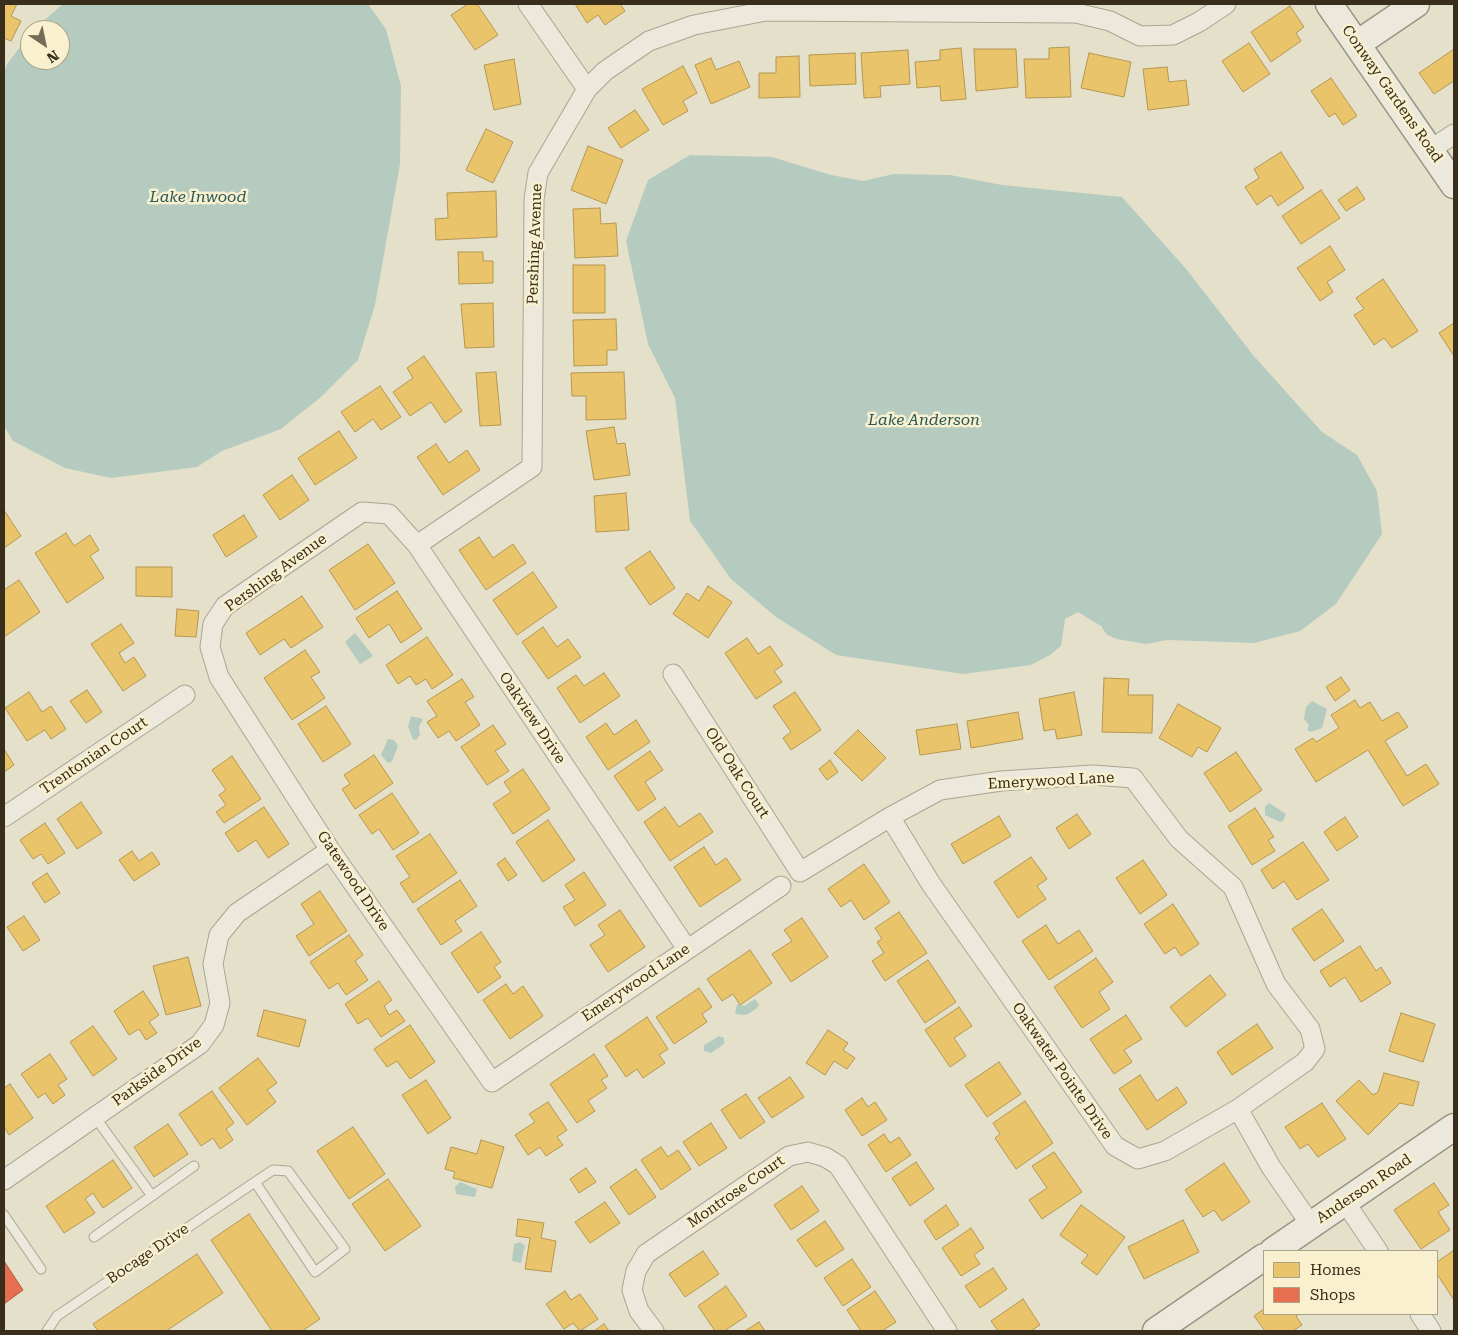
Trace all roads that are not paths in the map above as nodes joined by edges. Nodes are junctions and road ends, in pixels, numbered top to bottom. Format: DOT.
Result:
graph roads {
  1 [pos="528,4"];
  2 [pos="1226,4"];
  3 [pos="1329,4"];
  4 [pos="1416,4"];
  5 [pos="766,8"];
  6 [pos="1014,8"];
  7 [pos="1357,44"];
  8 [pos="587,89"];
  9 [pos="1454,134"];
  10 [pos="1430,150"];
  11 [pos="1454,185"];
  12 [pos="362,512"];
  13 [pos="416,545"];
  14 [pos="673,674"];
  15 [pos="219,677"];
  16 [pos="185,695"];
  17 [pos="890,816"];
  18 [pos="4,817"];
  19 [pos="330,850"];
  20 [pos="800,872"];
  21 [pos="781,886"];
  22 [pos="687,949"];
  23 [pos="492,1082"];
  24 [pos="1238,1109"];
  25 [pos="95,1117"];
  26 [pos="1454,1128"];
  27 [pos="194,1166"];
  28 [pos="4,1180"];
  29 [pos="255,1182"];
  30 [pos="152,1196"];
  31 [pos="1345,1202"];
  32 [pos="4,1216"];
  33 [pos="1311,1225"];
  34 [pos="94,1237"];
  35 [pos="1274,1250"];
  36 [pos="1377,1250"];
  37 [pos="1263,1258"];
  38 [pos="42,1269"];
  39 [pos="1421,1315"];
  40 [pos="48,1331"];
  41 [pos="654,1331"];
  42 [pos="947,1331"];
  43 [pos="1156,1331"];
  44 [pos="1431,1331"];
  1 -- 8 [label="street"];
  2 -- 6 [label="street, Pershing Avenue"];
  3 -- 7 [label="street, Conway Gardens Road"];
  4 -- 7 [label="street"];
  5 -- 6 [label="street, Pershing Avenue"];
  5 -- 8 [label="street, Pershing Avenue"];
  7 -- 10 [label="street, Conway Gardens Road"];
  8 -- 13 [label="street, Pershing Avenue"];
  9 -- 10 [label="street"];
  10 -- 11 [label="street, Conway Gardens Road"];
  12 -- 13 [label="street, Oakview Drive"];
  12 -- 15 [label="street, Pershing Avenue"];
  13 -- 22 [label="street, Oakview Drive"];
  14 -- 20 [label="street, Old Oak Court"];
  15 -- 19 [label="street, Gatewood Drive"];
  16 -- 18 [label="street, Trentonian Court"];
  17 -- 20 [label="street, Emerywood Lane"];
  17 -- 24 [label="street, Oakwater Pointe Drive"];
  17 -- 24 [label="street, Emerywood Lane"];
  19 -- 23 [label="street, Gatewood Drive"];
  19 -- 25 [label="street, Parkside Drive"];
  21 -- 22 [label="street, Emerywood Lane"];
  22 -- 23 [label="street, Emerywood Lane"];
  24 -- 33 [label="street"];
  25 -- 28 [label="street, Parkside Drive"];
  25 -- 30 [label="lane"];
  26 -- 31 [label="street, Anderson Road"];
  27 -- 30 [label="lane"];
  29 -- 29 [label="lane, Bocage Drive"];
  29 -- 40 [label="lane, Bocage Drive"];
  30 -- 34 [label="lane"];
  31 -- 33 [label="street, Anderson Road"];
  31 -- 36 [label="street"];
  32 -- 38 [label="lane"];
  33 -- 35 [label="street, Anderson Road"];
  37 -- 43 [label="street"];
  39 -- 44 [label="street"];
  41 -- 42 [label="street, Montrose Court"];
}
